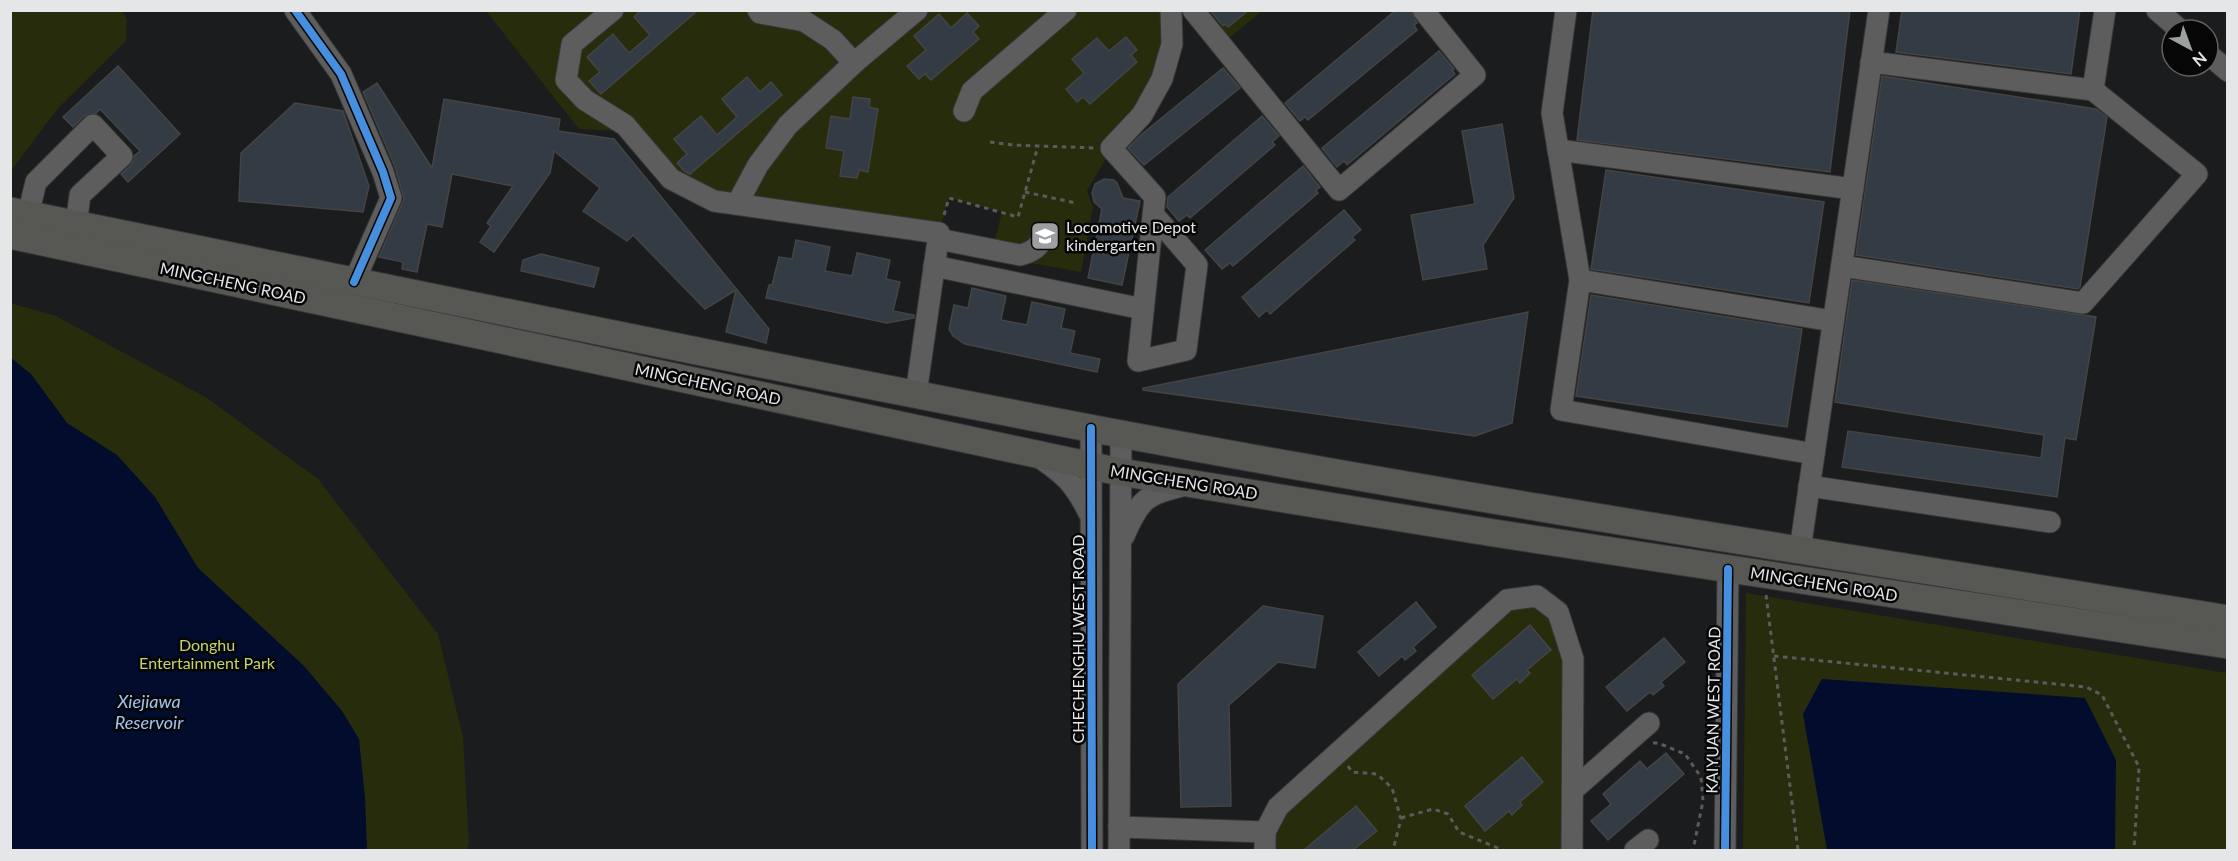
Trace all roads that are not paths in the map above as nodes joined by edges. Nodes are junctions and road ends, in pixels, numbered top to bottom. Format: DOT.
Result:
graph roads {
  1 [pos="295,10"];
  2 [pos="613,10"];
  3 [pos="917,10"];
  4 [pos="1066,10"];
  5 [pos="1171,10"];
  6 [pos="1193,10"];
  7 [pos="1423,10"];
  8 [pos="1566,10"];
  9 [pos="1879,10"];
  10 [pos="2105,10"];
  11 [pos="756,11"];
  12 [pos="1871,62"];
  13 [pos="854,63"];
  14 [pos="2093,90"];
  15 [pos="964,111"];
  16 [pos="1558,150"];
  17 [pos="1853,189"];
  18 [pos="737,204"];
  19 [pos="20,213"];
  20 [pos="1154,214"];
  21 [pos="75,225"];
  22 [pos="10,235"];
  23 [pos="1045,235"];
  24 [pos="938,236"];
  25 [pos="934,266"];
  26 [pos="1842,266"];
  27 [pos="1580,280"];
  28 [pos="354,282"];
  29 [pos="1143,309"];
  30 [pos="1833,321"];
  31 [pos="916,394"];
  32 [pos="1091,428"];
  33 [pos="1121,434"];
  34 [pos="1033,454"];
  35 [pos="1814,454"];
  36 [pos="1090,466"];
  37 [pos="1120,472"];
  38 [pos="1191,484"];
  39 [pos="1809,486"];
  40 [pos="1090,514"];
  41 [pos="2050,522"];
  42 [pos="1119,548"];
  43 [pos="1800,550"];
  44 [pos="1728,569"];
  45 [pos="2228,619"];
  46 [pos="2228,645"];
  47 [pos="1649,723"];
  48 [pos="1573,790"];
  49 [pos="1119,827"];
  50 [pos="1265,841"];
  51 [pos="1092,850"];
  52 [pos="1119,850"];
  53 [pos="1572,850"];
  54 [pos="1725,850"];
  1 -- 28 [label="street"];
  2 -- 18 [label="street"];
  3 -- 13 [label="street"];
  4 -- 15 [label="street"];
  5 -- 20 [label="street"];
  6 -- 7 [label="street"];
  8 -- 16 [label="street"];
  9 -- 12 [label="street"];
  10 -- 14 [label="street"];
  11 -- 13 [label="street"];
  12 -- 14 [label="street"];
  12 -- 17 [label="street"];
  13 -- 18 [label="street"];
  14 -- 26 [label="street"];
  16 -- 17 [label="street"];
  16 -- 27 [label="street"];
  17 -- 26 [label="street"];
  18 -- 24 [label="street"];
  19 -- 21 [label="main road, MINGCHENG ROAD"];
  19 -- 21 [label="street"];
  20 -- 29 [label="street"];
  20 -- 29 [label="street"];
  21 -- 28 [label="main road, MINGCHENG ROAD"];
  22 -- 34 [label="main road, MINGCHENG ROAD"];
  23 -- 24 [label="street"];
  24 -- 25 [label="street"];
  25 -- 29 [label="street"];
  25 -- 31 [label="street"];
  26 -- 30 [label="street"];
  27 -- 30 [label="street"];
  27 -- 35 [label="street"];
  28 -- 31 [label="main road, MINGCHENG ROAD"];
  30 -- 35 [label="street"];
  31 -- 32 [label="main road, MINGCHENG ROAD"];
  32 -- 33 [label="main road, MINGCHENG ROAD"];
  32 -- 36 [label="street, CHECHENGHU WEST ROAD"];
  33 -- 37 [label="street"];
  33 -- 43 [label="main road, MINGCHENG ROAD"];
  34 -- 36 [label="main road, MINGCHENG ROAD"];
  34 -- 40 [label="street"];
  35 -- 39 [label="street"];
  36 -- 37 [label="main road, MINGCHENG ROAD"];
  36 -- 40 [label="street, CHECHENGHU WEST ROAD"];
  37 -- 38 [label="main road, MINGCHENG ROAD"];
  37 -- 42 [label="street"];
  38 -- 42 [label="street"];
  38 -- 44 [label="main road, MINGCHENG ROAD"];
  39 -- 41 [label="street"];
  39 -- 43 [label="street"];
  40 -- 51 [label="street, CHECHENGHU WEST ROAD"];
  42 -- 49 [label="street"];
  43 -- 45 [label="main road, MINGCHENG ROAD"];
  44 -- 46 [label="main road, MINGCHENG ROAD"];
  44 -- 54 [label="street, KAIYUAN WEST ROAD"];
  47 -- 48 [label="street"];
  48 -- 50 [label="street"];
  48 -- 53 [label="street"];
  49 -- 50 [label="street"];
  49 -- 52 [label="street"];
}
